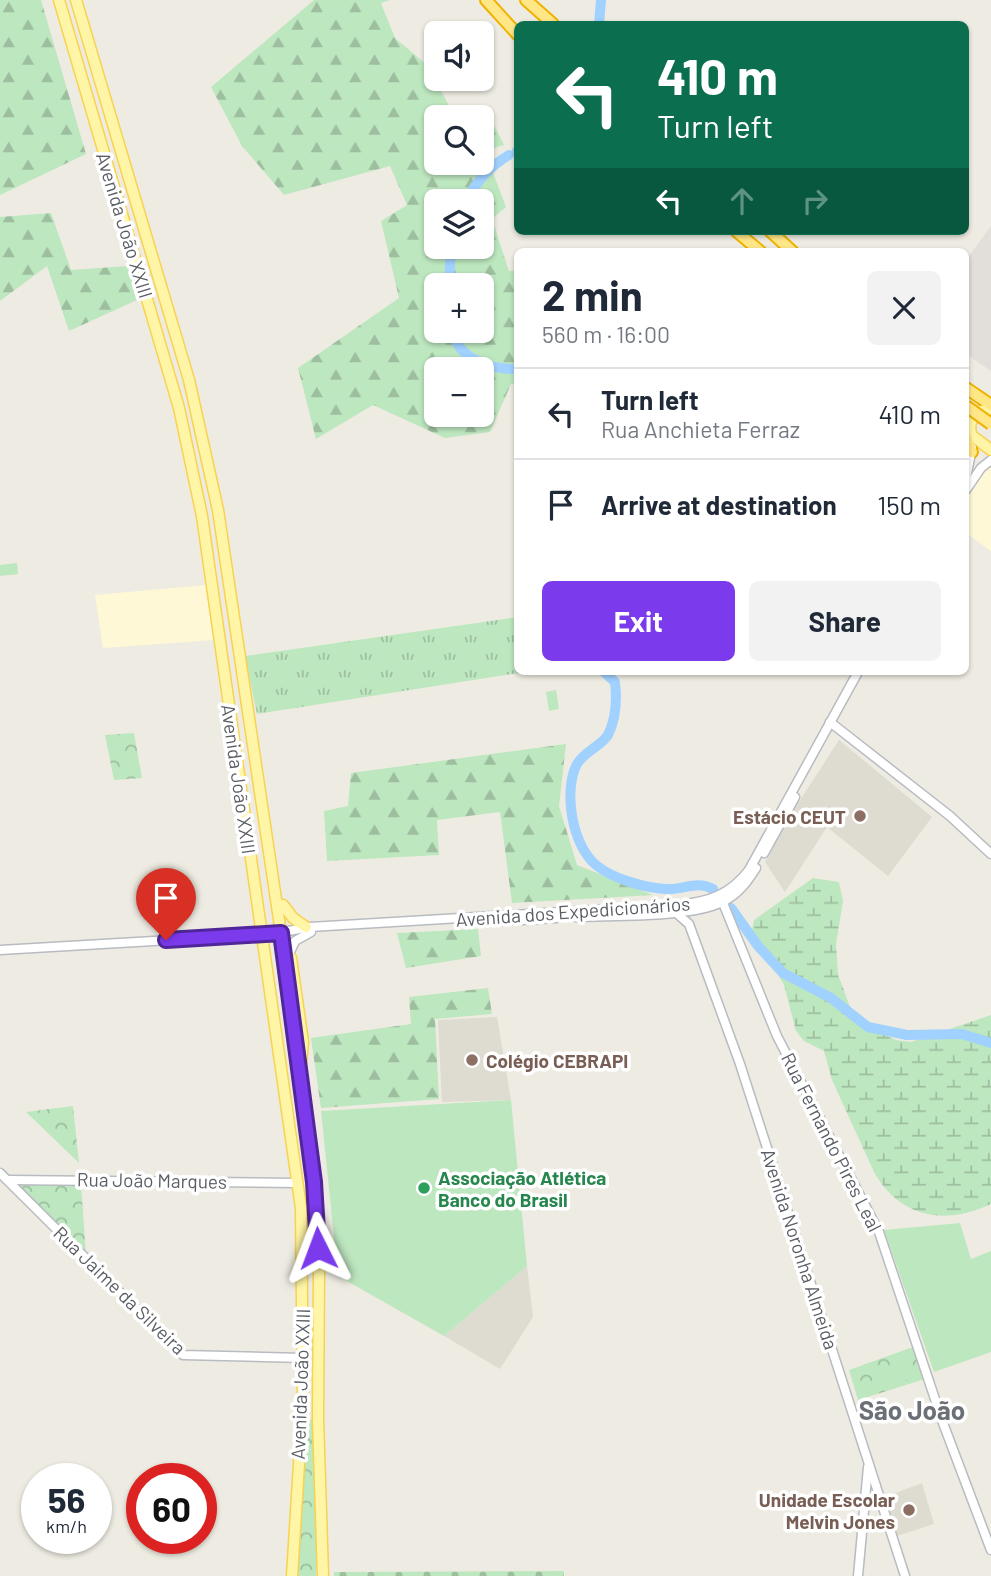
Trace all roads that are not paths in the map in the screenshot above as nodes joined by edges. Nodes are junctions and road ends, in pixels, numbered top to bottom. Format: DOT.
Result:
graph roads {
  1 [pos="59,0"];
  2 [pos="76,0"];
  3 [pos="486,0"];
  4 [pos="526,0"];
  5 [pos="550,21"];
  6 [pos="514,31"];
  7 [pos="741,235"];
  8 [pos="774,235"];
  9 [pos="128,236"];
  10 [pos="756,248"];
  11 [pos="789,248"];
  12 [pos="149,249"];
  13 [pos="969,390"];
  14 [pos="991,407"];
  15 [pos="969,408"];
  16 [pos="969,417"];
  17 [pos="991,424"];
  18 [pos="969,430"];
  19 [pos="991,433"];
  20 [pos="969,435"];
  21 [pos="969,438"];
  22 [pos="991,450"];
  23 [pos="972,452"];
  24 [pos="991,460"];
  25 [pos="193,462"];
  26 [pos="969,471"];
  27 [pos="969,482"];
  28 [pos="213,484"];
  29 [pos="202,516"];
  30 [pos="222,541"];
  31 [pos="856,675"];
  32 [pos="862,675"];
  33 [pos="832,724"];
  34 [pos="256,780"];
  35 [pos="240,781"];
  36 [pos="259,797"];
  37 [pos="243,801"];
  38 [pos="991,853"];
  39 [pos="274,887"];
  40 [pos="722,899"];
  41 [pos="283,905"];
  42 [pos="695,906"];
  43 [pos="674,911"];
  44 [pos="690,924"];
  45 [pos="307,930"];
  46 [pos="284,932"];
  47 [pos="263,934"];
  48 [pos="0,950"];
  49 [pos="290,952"];
  50 [pos="283,1072"];
  51 [pos="299,1073"];
  52 [pos="286,1090"];
  53 [pos="301,1091"];
  54 [pos="0,1173"];
  55 [pos="8,1180"];
  56 [pos="297,1182"];
  57 [pos="303,1358"];
  58 [pos="303,1399"];
  59 [pos="318,1402"];
  60 [pos="301,1417"];
  61 [pos="318,1418"];
  62 [pos="868,1464"];
  63 [pos="991,1550"];
  64 [pos="292,1576"];
  65 [pos="323,1576"];
  66 [pos="858,1576"];
  67 [pos="905,1576"];
  1 -- 9 [label="main road, Avenida João XXIII"];
  2 -- 12 [label="main road, Avenida João XXIII"];
  3 -- 6 [label="highway"];
  4 -- 5 [label="highway"];
  7 -- 10 [label="highway"];
  8 -- 11 [label="highway"];
  9 -- 12 [label="main road"];
  9 -- 25 [label="main road, Avenida João XXIII"];
  12 -- 28 [label="main road, Avenida João XXIII"];
  13 -- 14 [label="highway"];
  14 -- 18 [label="main road"];
  15 -- 17 [label="highway, bridge"];
  16 -- 19 [label="highway"];
  20 -- 22 [label="main road"];
  21 -- 23 [label="highway"];
  23 -- 26 [label="main road"];
  24 -- 27 [label="main road"];
  25 -- 28 [label="main road"];
  25 -- 29 [label="main road, Avenida João XXIII"];
  28 -- 30 [label="main road, Avenida João XXIII"];
  29 -- 30 [label="main road"];
  29 -- 35 [label="main road, Avenida João XXIII"];
  30 -- 34 [label="main road, Avenida João XXIII"];
  31 -- 33 [label="main road, Avenida dos Expedicionários"];
  32 -- 33 [label="main road, Avenida dos Expedicionários"];
  33 -- 38 [label="main road"];
  33 -- 40 [label="main road, Avenida dos Expedicionários"];
  34 -- 35 [label="main road"];
  34 -- 36 [label="main road, Avenida João XXIII"];
  35 -- 37 [label="main road, Avenida João XXIII"];
  36 -- 37 [label="main road"];
  36 -- 39 [label="main road, Avenida João XXIII"];
  37 -- 47 [label="main road, Avenida João XXIII"];
  39 -- 41 [label="main road"];
  39 -- 46 [label="main road, Avenida João XXIII"];
  40 -- 42 [label="main road, Avenida dos Expedicionários"];
  40 -- 63 [label="main road, Rua Fernando Pires Leal"];
  41 -- 45 [label="main road"];
  41 -- 46 [label="main road"];
  42 -- 43 [label="main road, Avenida dos Expedicionários"];
  42 -- 44 [label="main road"];
  42 -- 45 [label="main road, Avenida dos Expedicionários"];
  43 -- 44 [label="main road"];
  43 -- 45 [label="main road, Avenida dos Expedicionários"];
  44 -- 62 [label="main road, Avenida Noronha Almeida"];
  45 -- 46 [label="main road, Avenida dos Expedicionários"];
  45 -- 49 [label="main road"];
  46 -- 47 [label="main road, Avenida dos Expedicionários"];
  46 -- 49 [label="main road"];
  46 -- 51 [label="main road, Avenida João XXIII"];
  47 -- 48 [label="main road, Avenida dos Expedicionários"];
  47 -- 50 [label="main road, Avenida João XXIII"];
  49 -- 51 [label="main road"];
  50 -- 51 [label="main road"];
  50 -- 52 [label="main road, Avenida João XXIII"];
  51 -- 53 [label="main road, Avenida João XXIII"];
  52 -- 53 [label="main road"];
  52 -- 56 [label="main road, Avenida João XXIII"];
  53 -- 59 [label="main road, Avenida João XXIII"];
  54 -- 55 [label="main road, Rua Jaime da Silveira"];
  55 -- 56 [label="main road, Rua João Marques"];
  55 -- 57 [label="main road, Rua Jaime da Silveira"];
  56 -- 57 [label="main road, Avenida João XXIII"];
  57 -- 58 [label="main road, Avenida João XXIII"];
  58 -- 59 [label="main road"];
  58 -- 60 [label="main road, Avenida João XXIII"];
  59 -- 61 [label="main road, Avenida João XXIII"];
  60 -- 61 [label="main road"];
  60 -- 64 [label="main road, Avenida João XXIII"];
  61 -- 65 [label="main road, Avenida João XXIII"];
  62 -- 66 [label="main road"];
  62 -- 67 [label="main road, Avenida Noronha Almeida"];
}
